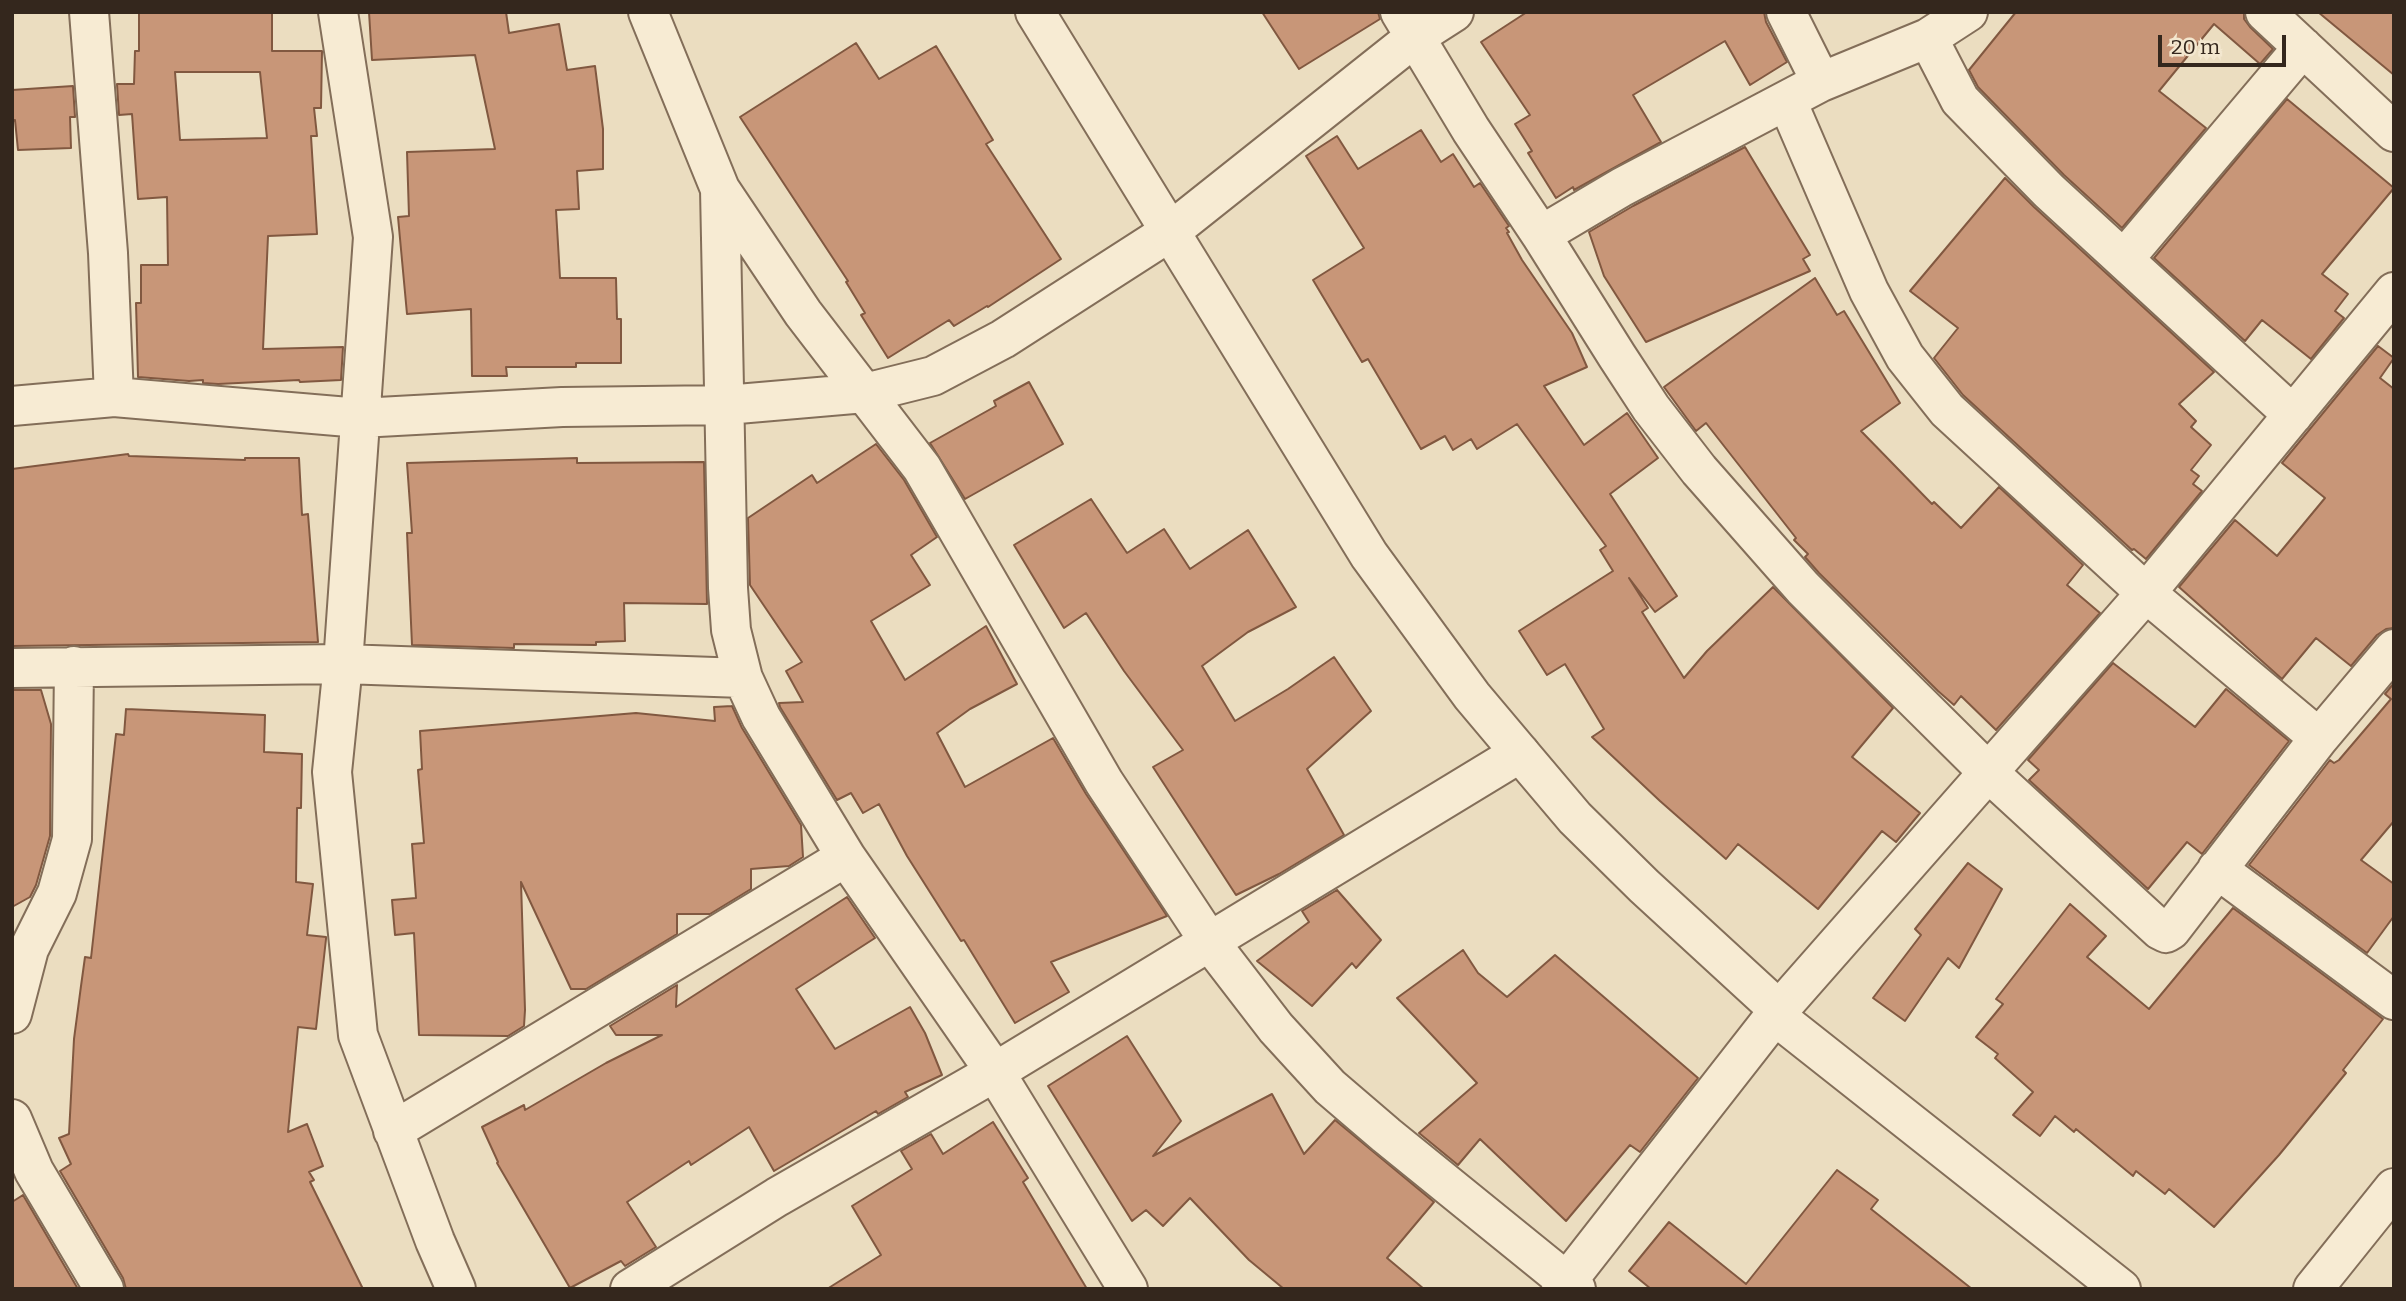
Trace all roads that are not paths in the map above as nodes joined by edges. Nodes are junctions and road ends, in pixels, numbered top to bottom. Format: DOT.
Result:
graph roads {
  1 [pos="89,12"];
  2 [pos="338,12"];
  3 [pos="648,12"];
  4 [pos="1035,12"];
  5 [pos="1454,12"];
  6 [pos="1786,12"];
  7 [pos="1968,12"];
  8 [pos="2265,12"];
  9 [pos="1408,25"];
  10 [pos="1928,38"];
  11 [pos="2303,47"];
  12 [pos="1821,82"];
  13 [pos="1787,101"];
  14 [pos="2394,132"];
  15 [pos="720,189"];
  16 [pos="1171,231"];
  17 [pos="1541,235"];
  18 [pos="2124,259"];
  19 [pos="2394,292"];
  20 [pos="864,393"];
  21 [pos="114,397"];
  22 [pos="726,405"];
  23 [pos="12,406"];
  24 [pos="2293,415"];
  25 [pos="360,418"];
  26 [pos="2146,593"];
  27 [pos="2394,649"];
  28 [pos="343,664"];
  29 [pos="74,666"];
  30 [pos="12,668"];
  31 [pos="743,678"];
  32 [pos="2319,738"];
  33 [pos="1520,753"];
  34 [pos="1989,773"];
  35 [pos="846,857"];
  36 [pos="2217,869"];
  37 [pos="1209,941"];
  38 [pos="2394,1000"];
  39 [pos="1779,1010"];
  40 [pos="12,1014"];
  41 [pos="995,1072"];
  42 [pos="12,1119"];
  43 [pos="393,1131"];
  44 [pos="2394,1188"];
  45 [pos="1567,1286"];
  46 [pos="104,1289"];
  47 [pos="456,1289"];
  48 [pos="630,1289"];
  49 [pos="1128,1289"];
  50 [pos="2121,1289"];
  51 [pos="2313,1289"];
  1 -- 21 [label="street"];
  2 -- 25 [label="street"];
  3 -- 15 [label="street"];
  4 -- 16 [label="street"];
  5 -- 9 [label="street"];
  6 -- 12 [label="street"];
  7 -- 10 [label="street"];
  8 -- 11 [label="street"];
  9 -- 16 [label="street"];
  9 -- 17 [label="street"];
  10 -- 12 [label="street"];
  10 -- 18 [label="street"];
  11 -- 14 [label="street"];
  11 -- 18 [label="street"];
  12 -- 13 [label="street"];
  13 -- 17 [label="street"];
  13 -- 26 [label="street"];
  15 -- 20 [label="street"];
  15 -- 22 [label="street"];
  16 -- 20 [label="street"];
  16 -- 33 [label="street"];
  17 -- 34 [label="street"];
  18 -- 24 [label="street"];
  19 -- 24 [label="street"];
  20 -- 22 [label="street"];
  20 -- 37 [label="street"];
  21 -- 23 [label="street"];
  21 -- 25 [label="street"];
  22 -- 25 [label="street"];
  22 -- 31 [label="street"];
  24 -- 26 [label="street"];
  25 -- 28 [label="street"];
  26 -- 32 [label="street"];
  26 -- 34 [label="street"];
  27 -- 32 [label="street"];
  28 -- 29 [label="street"];
  28 -- 31 [label="street"];
  28 -- 43 [label="street"];
  29 -- 30 [label="street"];
  29 -- 40 [label="street"];
  31 -- 35 [label="street"];
  32 -- 36 [label="street"];
  33 -- 37 [label="street"];
  33 -- 39 [label="street"];
  34 -- 36 [label="street"];
  34 -- 39 [label="street"];
  35 -- 41 [label="street"];
  35 -- 43 [label="street"];
  36 -- 38 [label="street"];
  37 -- 41 [label="street"];
  37 -- 45 [label="street"];
  39 -- 45 [label="street"];
  39 -- 50 [label="street"];
  41 -- 48 [label="street"];
  41 -- 49 [label="street"];
  42 -- 46 [label="street"];
  43 -- 47 [label="street"];
  44 -- 51 [label="street"];
}
